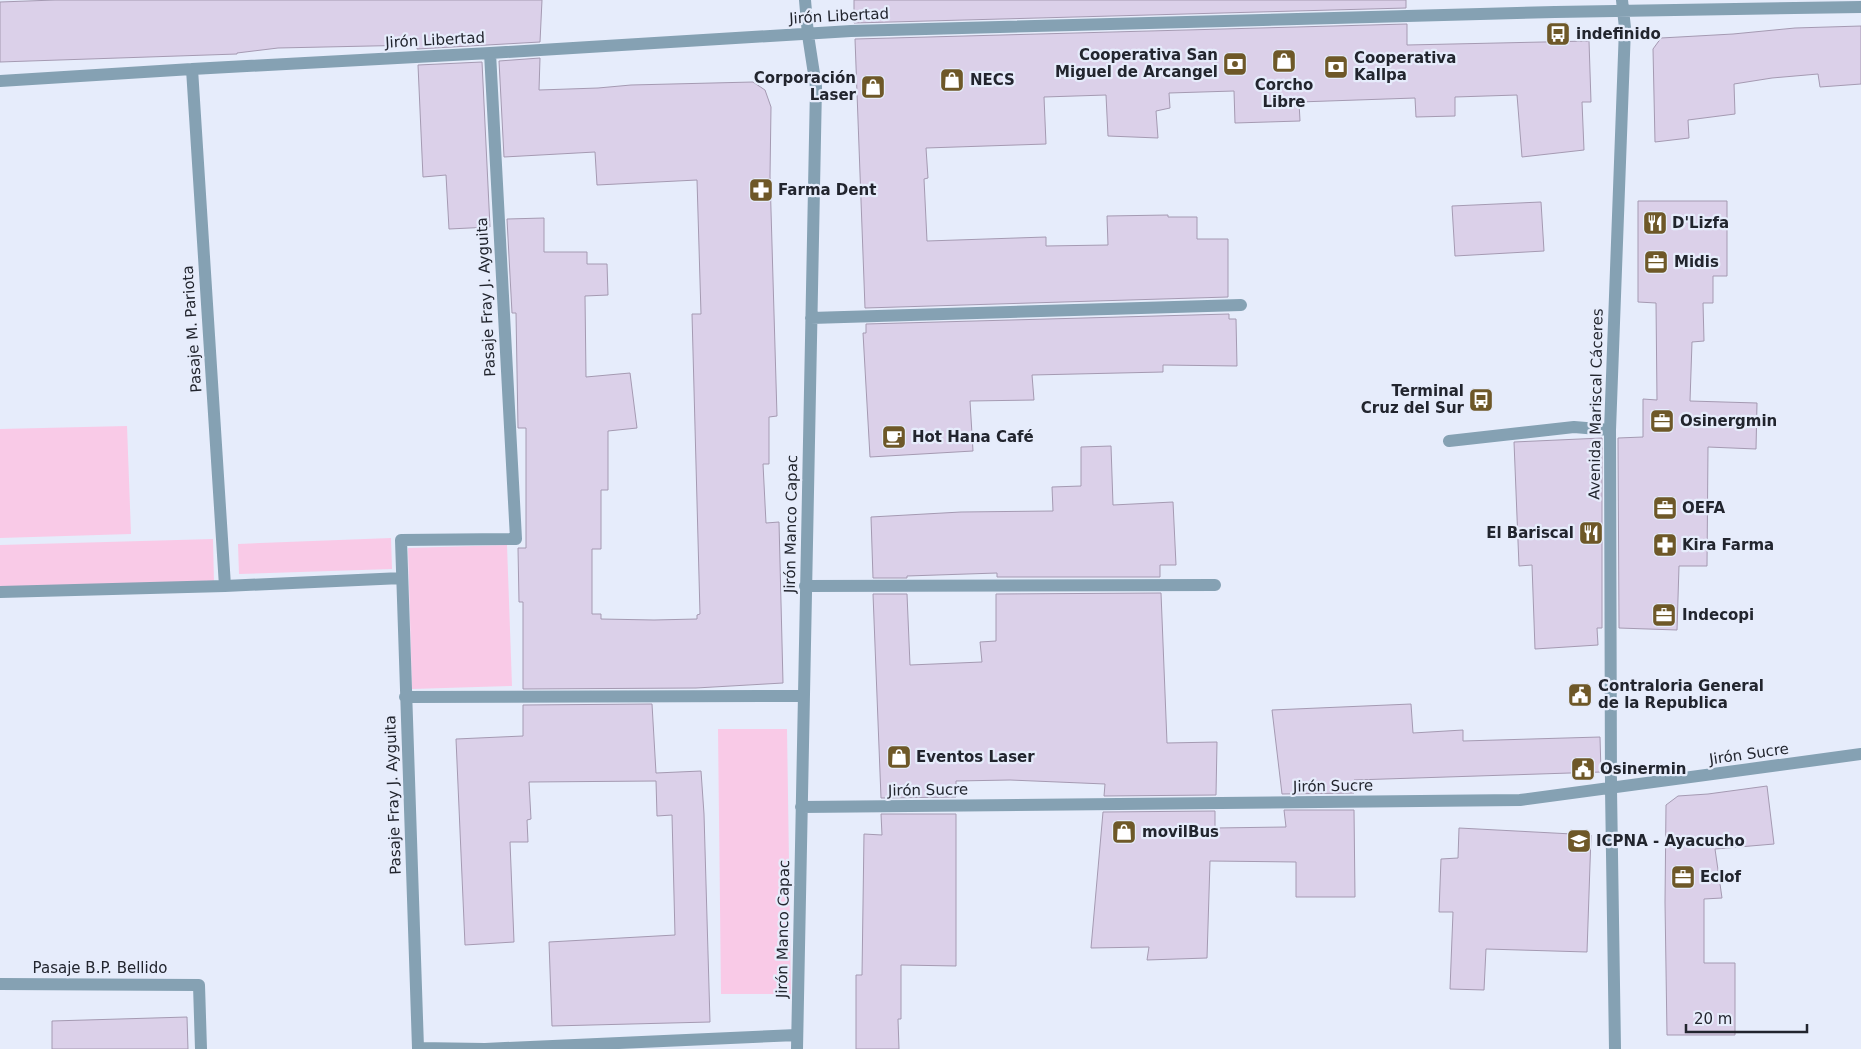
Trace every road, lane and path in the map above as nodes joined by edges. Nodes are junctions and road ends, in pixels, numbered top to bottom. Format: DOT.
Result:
graph roads {
  1 [pos="805,0"];
  2 [pos="1622,6"];
  3 [pos="1861,8"];
  4 [pos="808,34"];
  5 [pos="490,53"];
  6 [pos="192,69"];
  7 [pos="0,82"];
  8 [pos="1242,305"];
  9 [pos="811,318"];
  10 [pos="1610,430"];
  11 [pos="1449,441"];
  12 [pos="402,578"];
  13 [pos="1214,585"];
  14 [pos="225,586"];
  15 [pos="806,586"];
  16 [pos="0,592"];
  17 [pos="803,696"];
  18 [pos="405,697"];
  19 [pos="1861,754"];
  20 [pos="1611,789"];
  21 [pos="801,807"];
  22 [pos="0,984"];
  23 [pos="797,1035"];
  24 [pos="418,1048"];
  25 [pos="201,1049"];
  26 [pos="485,1049"];
  27 [pos="796,1049"];
  28 [pos="1615,1049"];
  1 -- 4 [label="street, Jirón Manco Capac"];
  2 -- 3 [label="street, Jirón Libertad"];
  2 -- 4 [label="street, Jirón Libertad"];
  2 -- 10 [label="street, Avenida Mariscal Cáceres"];
  4 -- 5 [label="street, Jirón Libertad"];
  4 -- 9 [label="street, Jirón Manco Capac"];
  5 -- 6 [label="street, Jirón Libertad"];
  5 -- 12 [label="street, Pasaje Fray J. Ayguita"];
  6 -- 7 [label="street, Jirón Libertad"];
  6 -- 14 [label="street, Pasaje M. Pariota"];
  8 -- 9 [label="street"];
  9 -- 15 [label="street, Jirón Manco Capac"];
  10 -- 11 [label="street"];
  10 -- 20 [label="street, Avenida Mariscal Cáceres"];
  12 -- 14 [label="street"];
  12 -- 18 [label="street, Pasaje Fray J. Ayguita"];
  13 -- 15 [label="street"];
  14 -- 16 [label="street"];
  15 -- 17 [label="street, Jirón Manco Capac"];
  17 -- 18 [label="street"];
  17 -- 21 [label="street, Jirón Manco Capac"];
  18 -- 24 [label="street, Pasaje Fray J. Ayguita"];
  19 -- 20 [label="street, Jirón Sucre"];
  20 -- 21 [label="street, Jirón Sucre"];
  20 -- 28 [label="street, Avenida Mariscal Cáceres"];
  21 -- 23 [label="street, Jirón Manco Capac"];
  22 -- 25 [label="street, Pasaje B.P. Bellido"];
  23 -- 26 [label="street"];
  23 -- 27 [label="street, Jirón Manco Capac"];
  24 -- 26 [label="street"];
}
